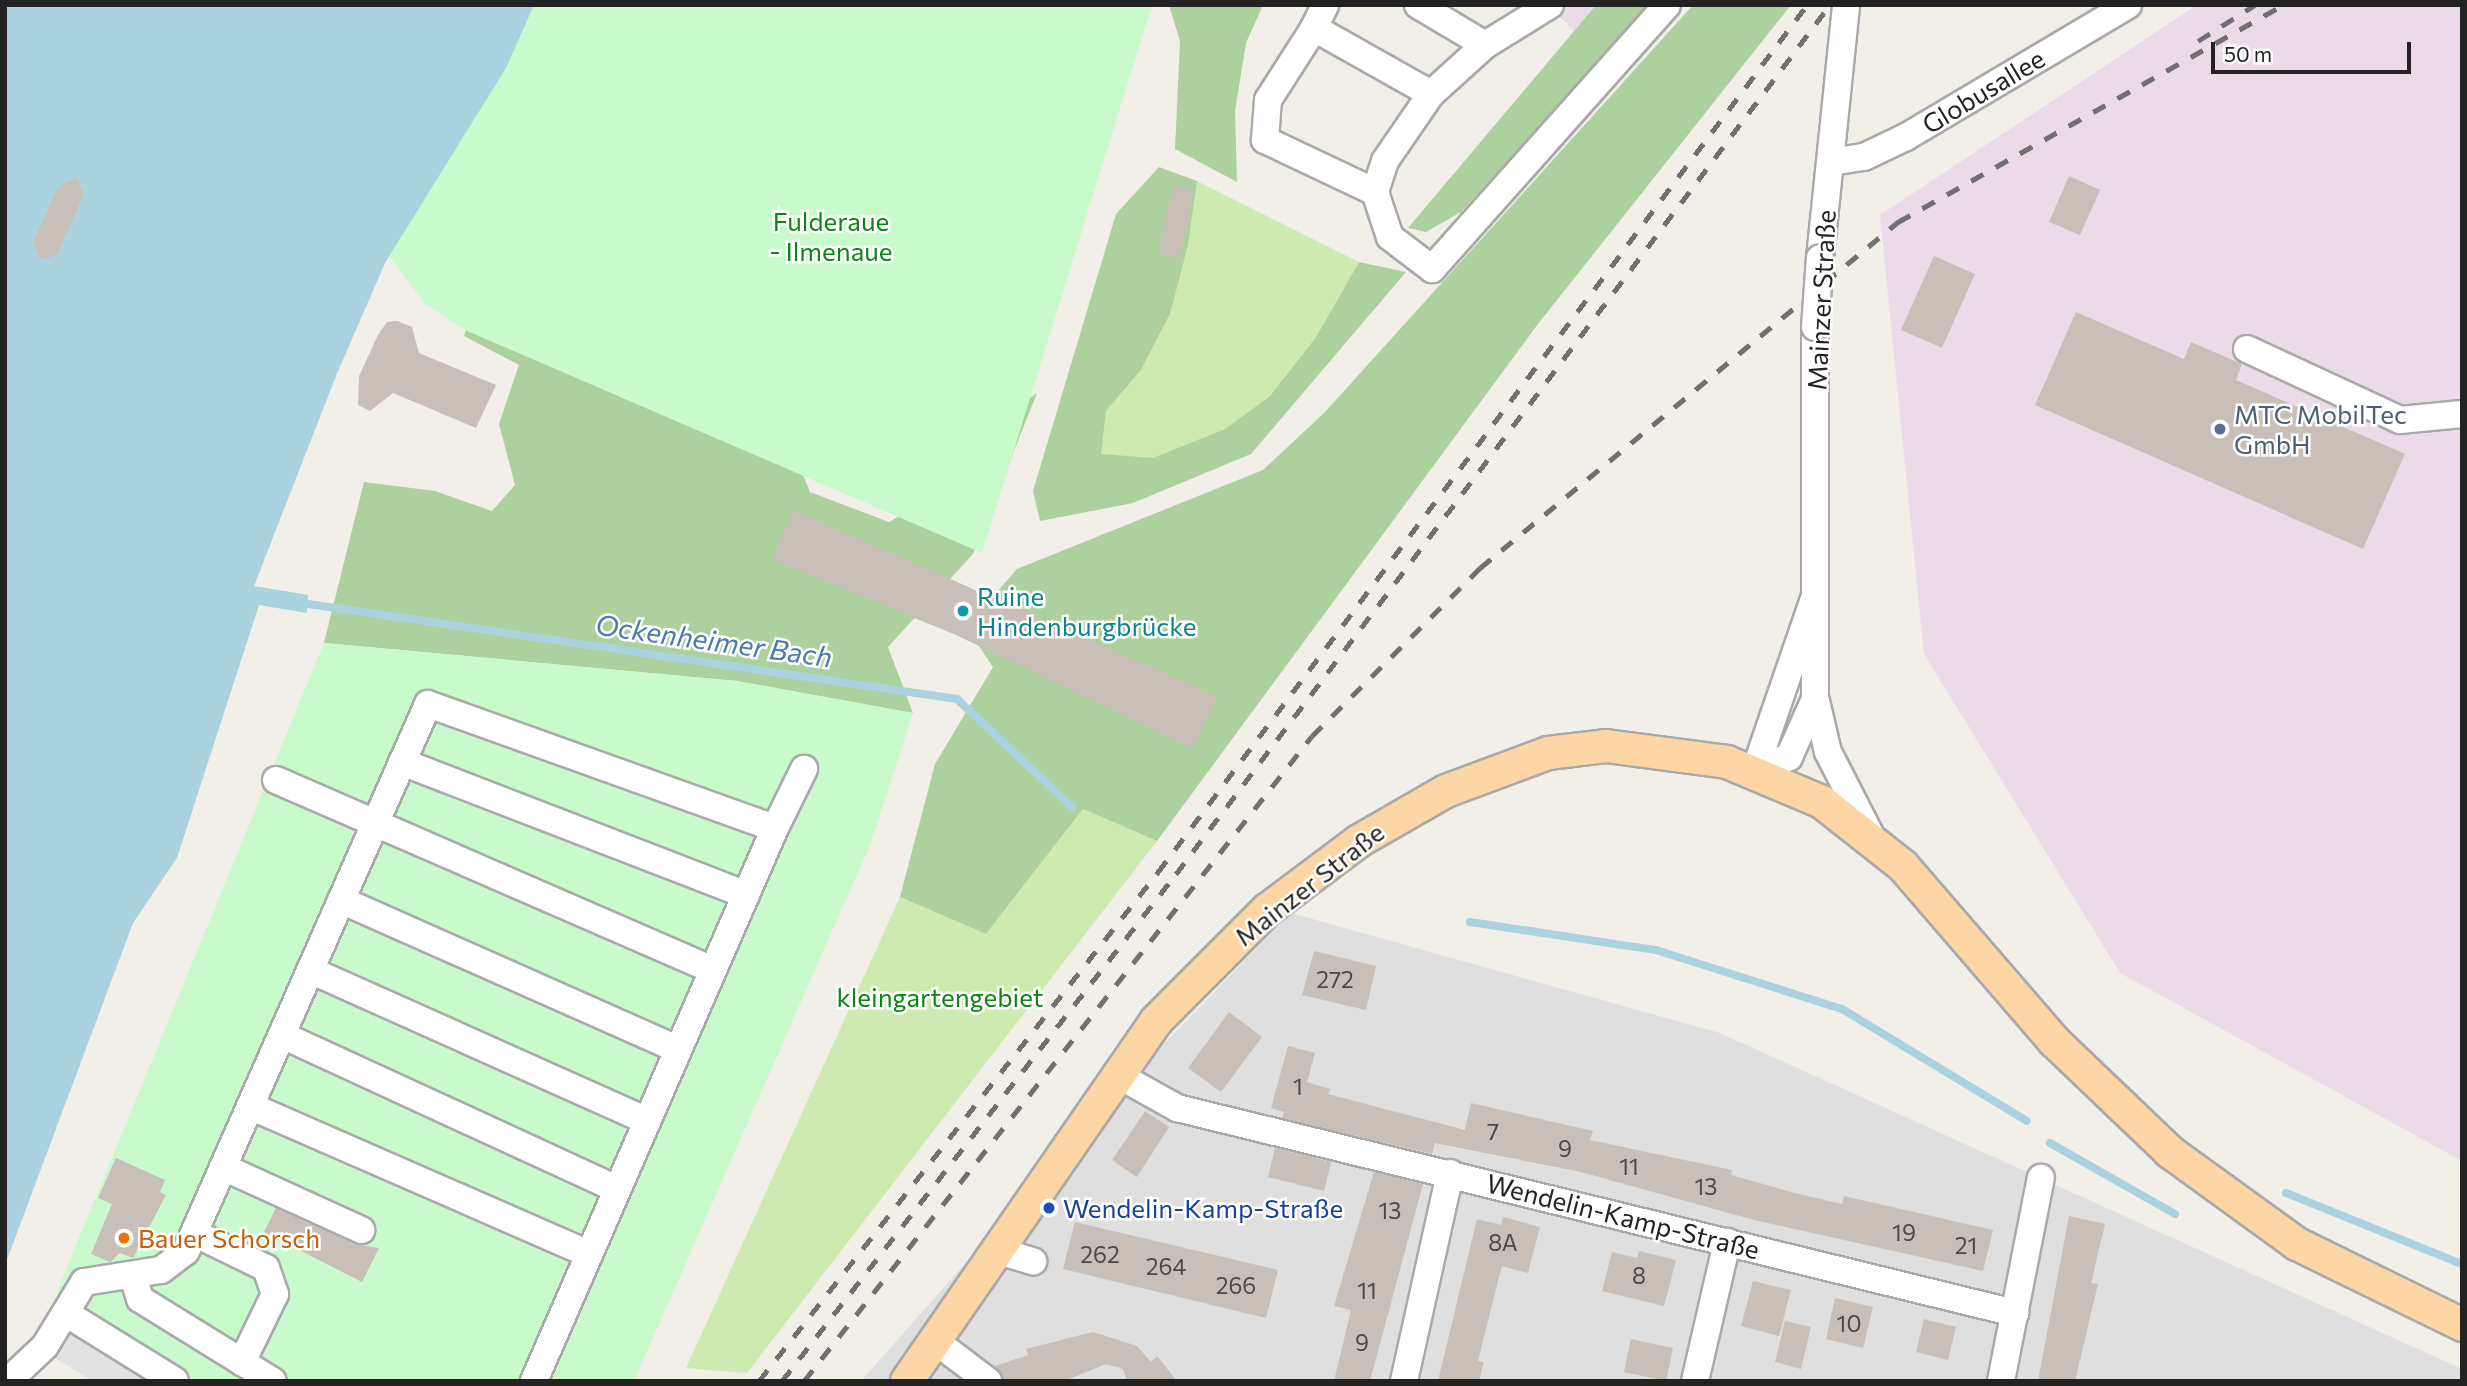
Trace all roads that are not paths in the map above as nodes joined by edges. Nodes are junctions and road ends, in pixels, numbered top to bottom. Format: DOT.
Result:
graph roads {
  1 [pos="1418,5"];
  2 [pos="1667,5"];
  3 [pos="1846,5"];
  4 [pos="2128,5"];
  5 [pos="1542,8"];
  6 [pos="1319,17"];
  7 [pos="1485,46"];
  8 [pos="1431,94"];
  9 [pos="1831,162"];
  10 [pos="1375,192"];
  11 [pos="2247,349"];
  12 [pos="2462,414"];
  13 [pos="1815,596"];
  14 [pos="1815,699"];
  15 [pos="402,762"];
  16 [pos="804,769"];
  17 [pos="1755,770"];
  18 [pos="276,780"];
  19 [pos="373,827"];
  20 [pos="775,828"];
  21 [pos="1873,840"];
  22 [pos="746,895"];
  23 [pos="341,900"];
  24 [pos="310,970"];
  25 [pos="712,970"];
  26 [pos="282,1035"];
  27 [pos="677,1049"];
  28 [pos="1116,1074"];
  29 [pos="250,1106"];
  30 [pos="645,1120"];
  31 [pos="223,1167"];
  32 [pos="1450,1173"];
  33 [pos="2041,1178"];
  34 [pos="615,1188"];
  35 [pos="360,1230"];
  36 [pos="194,1233"];
  37 [pos="1727,1242"];
  38 [pos="996,1250"];
  39 [pos="586,1253"];
  40 [pos="1033,1261"];
  41 [pos="133,1277"];
  42 [pos="2015,1313"];
  43 [pos="67,1314"];
  44 [pos="2462,1325"];
  45 [pos="934,1340"];
  46 [pos="242,1362"];
  47 [pos="8,1381"];
  48 [pos="176,1381"];
  49 [pos="273,1381"];
  50 [pos="534,1381"];
  51 [pos="907,1381"];
  52 [pos="988,1381"];
  53 [pos="1404,1381"];
  54 [pos="1695,1381"];
  55 [pos="2001,1381"];
  1 -- 7 [label="street"];
  2 -- 10 [label="street"];
  3 -- 9 [label="street, Mainzer Straße"];
  4 -- 9 [label="street, Globusallee"];
  5 -- 7 [label="street"];
  6 -- 8 [label="street"];
  6 -- 10 [label="street"];
  7 -- 8 [label="street"];
  8 -- 10 [label="street"];
  9 -- 13 [label="street, Mainzer Straße, bridge"];
  11 -- 12 [label="street"];
  13 -- 14 [label="street, Mainzer Straße"];
  13 -- 17 [label="street, Mainzer Straße"];
  14 -- 17 [label="street, Mainzer Straße"];
  14 -- 21 [label="street"];
  15 -- 19 [label="street"];
  15 -- 20 [label="street"];
  15 -- 22 [label="street"];
  16 -- 20 [label="street"];
  17 -- 21 [label="main road"];
  17 -- 28 [label="main road, Mainzer Straße"];
  18 -- 19 [label="street"];
  19 -- 23 [label="street"];
  19 -- 25 [label="street"];
  20 -- 22 [label="street"];
  21 -- 44 [label="main road"];
  22 -- 25 [label="street"];
  23 -- 24 [label="street"];
  23 -- 27 [label="street"];
  24 -- 26 [label="street"];
  24 -- 30 [label="street"];
  25 -- 27 [label="street"];
  26 -- 29 [label="street"];
  26 -- 34 [label="street"];
  27 -- 30 [label="street"];
  28 -- 32 [label="street, Wendelin-Kamp-Straße"];
  28 -- 38 [label="main road, Mainzer Straße"];
  29 -- 31 [label="street"];
  29 -- 39 [label="street"];
  30 -- 34 [label="street"];
  31 -- 35 [label="street"];
  31 -- 36 [label="street"];
  32 -- 37 [label="street, Wendelin-Kamp-Straße"];
  32 -- 53 [label="street"];
  33 -- 42 [label="street"];
  34 -- 39 [label="street"];
  36 -- 41 [label="street"];
  36 -- 46 [label="street"];
  37 -- 42 [label="street, Wendelin-Kamp-Straße"];
  37 -- 54 [label="street"];
  38 -- 40 [label="street"];
  38 -- 45 [label="main road, Mainzer Straße"];
  39 -- 50 [label="street"];
  41 -- 43 [label="street"];
  41 -- 46 [label="street"];
  42 -- 55 [label="street"];
  43 -- 47 [label="street"];
  43 -- 48 [label="street"];
  45 -- 51 [label="main road, Mainzer Straße"];
  45 -- 52 [label="street"];
  46 -- 49 [label="street"];
}
